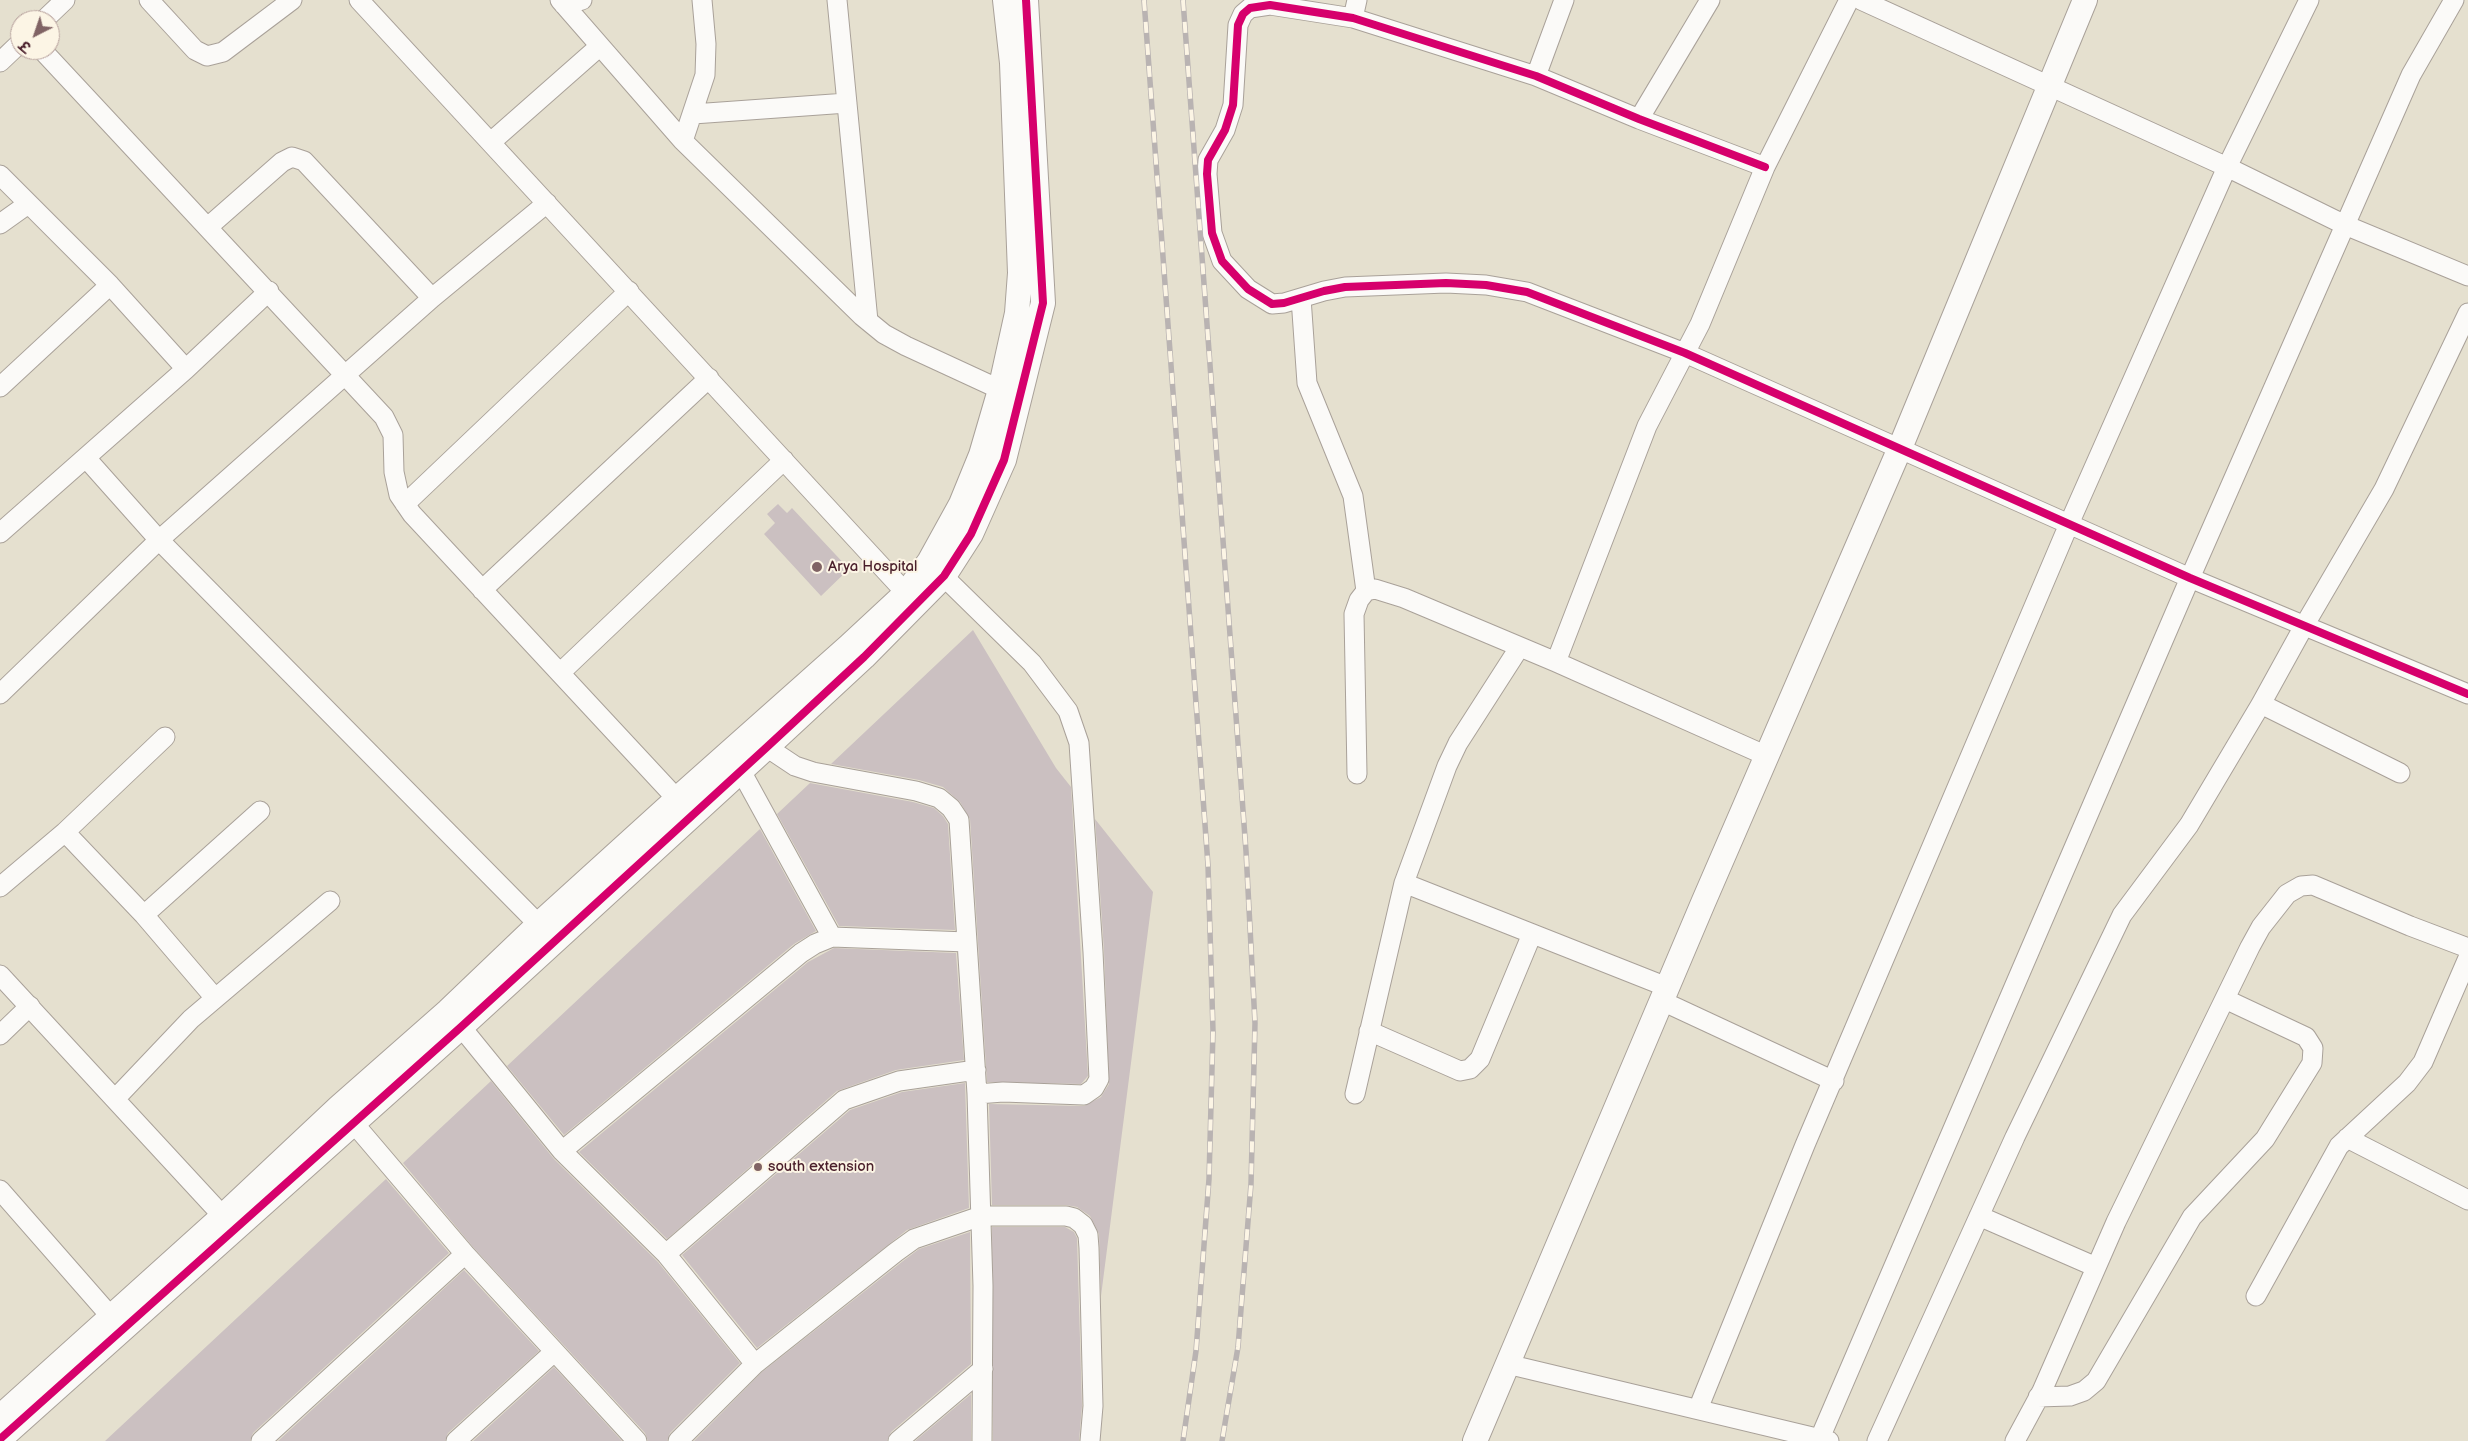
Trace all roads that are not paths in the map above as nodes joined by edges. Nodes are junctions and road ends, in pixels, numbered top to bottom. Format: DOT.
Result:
graph roads {
  1 [pos="65,0"];
  2 [pos="149,0"];
  3 [pos="292,0"];
  4 [pos="359,0"];
  5 [pos="702,0"];
  6 [pos="837,0"];
  7 [pos="1005,0"];
  8 [pos="1026,0"];
  9 [pos="1564,0"];
  10 [pos="1710,0"];
  11 [pos="1850,0"];
  12 [pos="1861,0"];
  13 [pos="2085,0"];
  14 [pos="2309,0"];
  15 [pos="2454,0"];
  16 [pos="568,2"];
  17 [pos="1355,9"];
  18 [pos="54,10"];
  19 [pos="600,46"];
  20 [pos="10,52"];
  21 [pos="51,60"];
  22 [pos="0,62"];
  23 [pos="1536,76"];
  24 [pos="2049,87"];
  25 [pos="846,103"];
  26 [pos="693,114"];
  27 [pos="1639,119"];
  28 [pos="683,141"];
  29 [pos="491,142"];
  30 [pos="1765,167"];
  31 [pos="2227,167"];
  32 [pos="0,174"];
  33 [pos="547,203"];
  34 [pos="28,204"];
  35 [pos="0,224"];
  36 [pos="2345,225"];
  37 [pos="208,227"];
  38 [pos="2468,276"];
  39 [pos="110,285"];
  40 [pos="629,291"];
  41 [pos="269,292"];
  42 [pos="432,298"];
  43 [pos="1301,298"];
  44 [pos="2468,313"];
  45 [pos="868,321"];
  46 [pos="1685,353"];
  47 [pos="186,369"];
  48 [pos="346,375"];
  49 [pos="709,378"];
  50 [pos="0,387"];
  51 [pos="1010,394"];
  52 [pos="1900,448"];
  53 [pos="86,458"];
  54 [pos="784,460"];
  55 [pos="405,504"];
  56 [pos="2069,524"];
  57 [pos="0,533"];
  58 [pos="159,540"];
  59 [pos="936,569"];
  60 [pos="2190,578"];
  61 [pos="482,590"];
  62 [pos="1366,591"];
  63 [pos="906,593"];
  64 [pos="2304,626"];
  65 [pos="1519,648"];
  66 [pos="1556,662"];
  67 [pos="560,673"];
  68 [pos="0,694"];
  69 [pos="2468,694"];
  70 [pos="2261,704"];
  71 [pos="165,737"];
  72 [pos="758,741"];
  73 [pos="1767,756"];
  74 [pos="736,761"];
  75 [pos="2400,773"];
  76 [pos="1356,774"];
  77 [pos="677,799"];
  78 [pos="260,811"];
  79 [pos="65,832"];
  80 [pos="1404,883"];
  81 [pos="0,887"];
  82 [pos="330,900"];
  83 [pos="144,915"];
  84 [pos="547,933"];
  85 [pos="1532,934"];
  86 [pos="832,937"];
  87 [pos="967,942"];
  88 [pos="2468,948"];
  89 [pos="2468,958"];
  90 [pos="0,975"];
  91 [pos="1665,994"];
  92 [pos="216,998"];
  93 [pos="2225,999"];
  94 [pos="30,1006"];
  95 [pos="454,1019"];
  96 [pos="1369,1031"];
  97 [pos="0,1035"];
  98 [pos="976,1070"];
  99 [pos="1834,1081"];
  100 [pos="977,1094"];
  101 [pos="1355,1094"];
  102 [pos="115,1098"];
  103 [pos="346,1114"];
  104 [pos="2347,1138"];
  105 [pos="562,1150"];
  106 [pos="1,1193"];
  107 [pos="2468,1200"];
  108 [pos="981,1216"];
  109 [pos="1979,1216"];
  110 [pos="228,1223"];
  111 [pos="465,1254"];
  112 [pos="666,1254"];
  113 [pos="2096,1267"];
  114 [pos="2256,1296"];
  115 [pos="117,1323"];
  116 [pos="554,1352"];
  117 [pos="755,1364"];
  118 [pos="1507,1364"];
  119 [pos="983,1369"];
  120 [pos="2038,1397"];
  121 [pos="1698,1409"];
  122 [pos="0,1417"];
  123 [pos="0,1440"];
  124 [pos="1825,1440"];
  125 [pos="261,1441"];
  126 [pos="456,1441"];
  127 [pos="636,1441"];
  128 [pos="678,1441"];
  129 [pos="898,1441"];
  130 [pos="982,1441"];
  131 [pos="1090,1441"];
  132 [pos="1476,1441"];
  133 [pos="1877,1441"];
  134 [pos="2015,1441"];
  1 -- 18 [label="street"];
  2 -- 3 [label="street"];
  4 -- 29 [label="street"];
  5 -- 26 [label="street"];
  6 -- 25 [label="street"];
  7 -- 51 [label="street"];
  8 -- 51 [label="street"];
  9 -- 23 [label="street"];
  10 -- 27 [label="street"];
  11 -- 30 [label="street"];
  12 -- 24 [label="street"];
  13 -- 24 [label="street"];
  14 -- 31 [label="street"];
  15 -- 36 [label="street"];
  16 -- 19 [label="street"];
  17 -- 23 [label="street"];
  17 -- 43 [label="street"];
  19 -- 28 [label="street"];
  19 -- 29 [label="street"];
  20 -- 22 [label="street"];
  21 -- 37 [label="street"];
  23 -- 27 [label="street"];
  24 -- 31 [label="street"];
  24 -- 52 [label="street"];
  25 -- 26 [label="street"];
  25 -- 45 [label="street"];
  26 -- 28 [label="street"];
  27 -- 30 [label="street"];
  28 -- 45 [label="street"];
  29 -- 33 [label="street"];
  30 -- 46 [label="street"];
  31 -- 36 [label="street"];
  31 -- 56 [label="street"];
  32 -- 34 [label="street"];
  33 -- 40 [label="street"];
  33 -- 42 [label="street"];
  34 -- 35 [label="street"];
  34 -- 39 [label="street"];
  36 -- 38 [label="street"];
  36 -- 60 [label="street"];
  37 -- 41 [label="street"];
  37 -- 42 [label="street"];
  39 -- 47 [label="street"];
  39 -- 50 [label="street"];
  40 -- 49 [label="street"];
  40 -- 55 [label="street"];
  41 -- 47 [label="street"];
  41 -- 48 [label="street"];
  42 -- 48 [label="street"];
  43 -- 46 [label="street"];
  43 -- 62 [label="street"];
  44 -- 64 [label="street"];
  45 -- 51 [label="street"];
  46 -- 52 [label="street"];
  46 -- 66 [label="street"];
  47 -- 53 [label="street"];
  48 -- 55 [label="street"];
  48 -- 58 [label="street"];
  49 -- 54 [label="street"];
  49 -- 61 [label="street"];
  51 -- 59 [label="street"];
  52 -- 56 [label="street"];
  52 -- 73 [label="street"];
  53 -- 57 [label="street"];
  53 -- 58 [label="street"];
  54 -- 63 [label="street"];
  54 -- 67 [label="street"];
  55 -- 61 [label="street"];
  56 -- 60 [label="street"];
  56 -- 99 [label="street"];
  58 -- 68 [label="street"];
  58 -- 84 [label="street"];
  59 -- 63 [label="street"];
  59 -- 72 [label="street"];
  59 -- 100 [label="street"];
  60 -- 64 [label="street"];
  60 -- 124 [label="street"];
  61 -- 67 [label="street"];
  62 -- 65 [label="street"];
  62 -- 76 [label="street"];
  63 -- 72 [label="street"];
  64 -- 69 [label="street"];
  64 -- 70 [label="street"];
  65 -- 66 [label="street"];
  65 -- 80 [label="street"];
  66 -- 73 [label="street"];
  67 -- 77 [label="street"];
  70 -- 75 [label="street"];
  70 -- 109 [label="street"];
  71 -- 79 [label="street"];
  72 -- 74 [label="street"];
  72 -- 87 [label="street"];
  73 -- 91 [label="street"];
  74 -- 77 [label="street"];
  74 -- 84 [label="street"];
  74 -- 86 [label="street"];
  77 -- 84 [label="street"];
  78 -- 83 [label="street"];
  79 -- 81 [label="street"];
  79 -- 83 [label="street"];
  80 -- 85 [label="street"];
  80 -- 96 [label="street"];
  82 -- 92 [label="street"];
  83 -- 92 [label="street"];
  84 -- 95 [label="street"];
  85 -- 91 [label="street"];
  85 -- 96 [label="street"];
  86 -- 87 [label="street"];
  86 -- 105 [label="street"];
  87 -- 98 [label="street"];
  88 -- 93 [label="street"];
  89 -- 104 [label="street"];
  90 -- 94 [label="street"];
  91 -- 99 [label="street"];
  91 -- 118 [label="street"];
  92 -- 102 [label="street"];
  93 -- 113 [label="street"];
  93 -- 120 [label="street"];
  94 -- 97 [label="street"];
  94 -- 102 [label="street"];
  95 -- 103 [label="street"];
  95 -- 105 [label="street"];
  96 -- 101 [label="street"];
  98 -- 100 [label="street"];
  98 -- 112 [label="street"];
  99 -- 121 [label="street"];
  100 -- 108 [label="street"];
  102 -- 110 [label="street"];
  103 -- 110 [label="street"];
  103 -- 111 [label="street"];
  104 -- 107 [label="street"];
  104 -- 114 [label="street"];
  105 -- 112 [label="street"];
  106 -- 115 [label="street"];
  108 -- 117 [label="street"];
  108 -- 119 [label="street"];
  108 -- 131 [label="street"];
  109 -- 113 [label="street"];
  109 -- 133 [label="street"];
  110 -- 115 [label="street"];
  111 -- 116 [label="street"];
  111 -- 125 [label="street"];
  112 -- 117 [label="street"];
  113 -- 120 [label="street"];
  115 -- 122 [label="street"];
  115 -- 123 [label="street"];
  116 -- 126 [label="street"];
  116 -- 127 [label="street"];
  117 -- 128 [label="street"];
  118 -- 121 [label="street"];
  118 -- 132 [label="street"];
  119 -- 129 [label="street"];
  119 -- 130 [label="street"];
  120 -- 134 [label="street"];
  121 -- 124 [label="street"];
}
